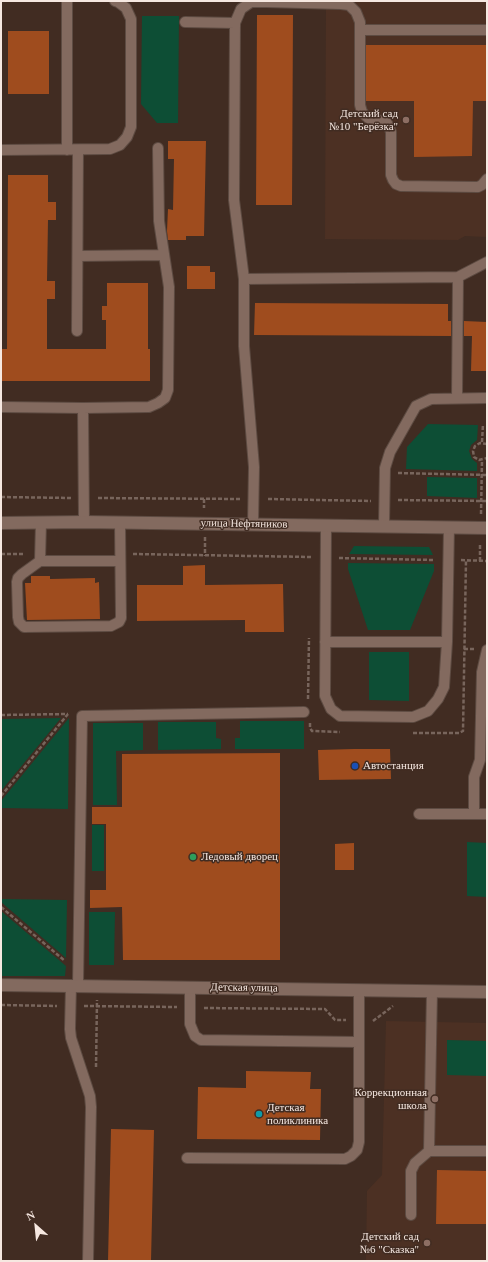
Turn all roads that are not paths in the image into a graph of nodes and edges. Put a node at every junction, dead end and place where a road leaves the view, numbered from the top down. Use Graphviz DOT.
graph roads {
  1 [pos="67,1"];
  2 [pos="115,1"];
  3 [pos="266,2"];
  4 [pos="185,22"];
  5 [pos="235,23"];
  6 [pos="360,30"];
  7 [pos="487,30"];
  8 [pos="158,148"];
  9 [pos="1,150"];
  10 [pos="67,150"];
  11 [pos="78,150"];
  12 [pos="487,179"];
  13 [pos="164,255"];
  14 [pos="78,256"];
  15 [pos="487,262"];
  16 [pos="458,277"];
  17 [pos="244,279"];
  18 [pos="77,331"];
  19 [pos="457,398"];
  20 [pos="487,398"];
  21 [pos="1,407"];
  22 [pos="83,408"];
  23 [pos="41,522"];
  24 [pos="84,522"];
  25 [pos="1,523"];
  26 [pos="120,523"];
  27 [pos="253,524"];
  28 [pos="326,526"];
  29 [pos="384,526"];
  30 [pos="449,527"];
  31 [pos="484,527"];
  32 [pos="40,557"];
  33 [pos="120,558"];
  34 [pos="325,642"];
  35 [pos="447,642"];
  36 [pos="487,650"];
  37 [pos="304,712"];
  38 [pos="420,814"];
  39 [pos="474,814"];
  40 [pos="487,814"];
  41 [pos="1,985"];
  42 [pos="74,985"];
  43 [pos="190,987"];
  44 [pos="359,990"];
  45 [pos="432,991"];
  46 [pos="487,992"];
  47 [pos="359,1042"];
  48 [pos="429,1150"];
  49 [pos="487,1151"];
  50 [pos="187,1158"];
  51 [pos="411,1215"];
  52 [pos="88,1261"];
  1 -- 10 [label="lane"];
  2 -- 11 [label="lane"];
  3 -- 5 [label="lane"];
  3 -- 6 [label="lane"];
  4 -- 5 [label="lane"];
  5 -- 17 [label="lane"];
  6 -- 7 [label="lane"];
  6 -- 12 [label="lane"];
  8 -- 13 [label="lane"];
  9 -- 10 [label="lane"];
  10 -- 11 [label="lane"];
  11 -- 14 [label="lane"];
  13 -- 14 [label="lane"];
  13 -- 22 [label="lane"];
  14 -- 18 [label="lane"];
  15 -- 16 [label="lane"];
  16 -- 17 [label="lane"];
  16 -- 19 [label="lane"];
  17 -- 27 [label="lane"];
  19 -- 20 [label="lane"];
  19 -- 29 [label="lane"];
  21 -- 22 [label="lane"];
  22 -- 24 [label="lane"];
  23 -- 24 [label="street, улица Нефтяников"];
  23 -- 25 [label="street, улица Нефтяников"];
  23 -- 32 [label="lane"];
  24 -- 26 [label="street, улица Нефтяников"];
  26 -- 27 [label="street, улица Нефтяников"];
  26 -- 33 [label="lane"];
  27 -- 28 [label="street, улица Нефтяников"];
  28 -- 29 [label="street, улица Нефтяников"];
  28 -- 34 [label="lane"];
  29 -- 30 [label="street, улица Нефтяников"];
  30 -- 31 [label="street, улица Нефтяников"];
  30 -- 35 [label="lane"];
  32 -- 33 [label="lane"];
  32 -- 33 [label="lane"];
  34 -- 35 [label="lane"];
  34 -- 35 [label="lane"];
  36 -- 39 [label="lane"];
  37 -- 42 [label="lane"];
  38 -- 39 [label="lane"];
  39 -- 40 [label="lane"];
  41 -- 42 [label="street, Детская улица"];
  42 -- 43 [label="street, Детская улица"];
  42 -- 52 [label="lane"];
  43 -- 44 [label="street, Детская улица"];
  43 -- 47 [label="lane"];
  44 -- 45 [label="street, Детская улица"];
  44 -- 47 [label="lane"];
  45 -- 46 [label="street, Детская улица"];
  45 -- 48 [label="lane"];
  47 -- 50 [label="lane"];
  48 -- 49 [label="lane"];
  48 -- 51 [label="lane"];
}
